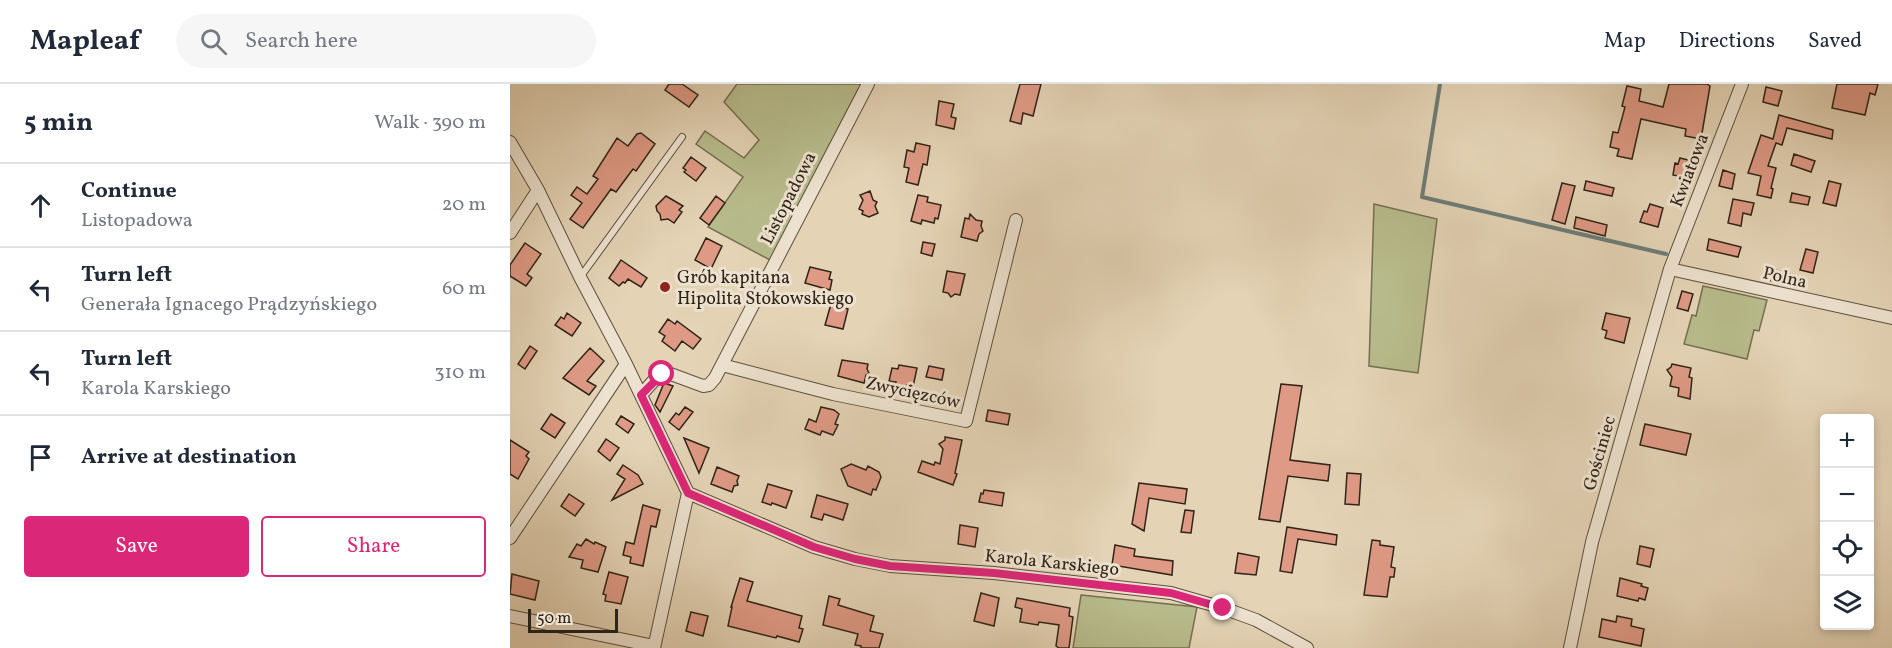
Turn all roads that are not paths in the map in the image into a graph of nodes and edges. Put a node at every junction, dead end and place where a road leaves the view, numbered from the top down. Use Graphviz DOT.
graph roads {
  1 [pos="868,84"];
  2 [pos="1742,84"];
  3 [pos="682,137"];
  4 [pos="510,142"];
  5 [pos="538,190"];
  6 [pos="1016,220"];
  7 [pos="510,233"];
  8 [pos="1670,269"];
  9 [pos="580,277"];
  10 [pos="1892,318"];
  11 [pos="626,364"];
  12 [pos="722,365"];
  13 [pos="641,395"];
  14 [pos="688,493"];
  15 [pos="510,538"];
  16 [pos="510,616"];
  17 [pos="654,647"];
  18 [pos="1307,648"];
  19 [pos="1570,648"];
  1 -- 12 [label="street, Listopadowa"];
  2 -- 8 [label="street, Kwiatowa"];
  3 -- 9 [label="lane"];
  4 -- 5 [label="street"];
  5 -- 7 [label="street"];
  5 -- 9 [label="street"];
  6 -- 12 [label="street, Zwycięzców"];
  8 -- 10 [label="street, Polna"];
  8 -- 19 [label="street, Gościniec"];
  9 -- 11 [label="street"];
  11 -- 13 [label="street"];
  11 -- 15 [label="street"];
  12 -- 13 [label="street, Listopadowa"];
  13 -- 14 [label="street"];
  14 -- 17 [label="street"];
  14 -- 18 [label="street, Karola Karskiego"];
  16 -- 17 [label="street"];
}
